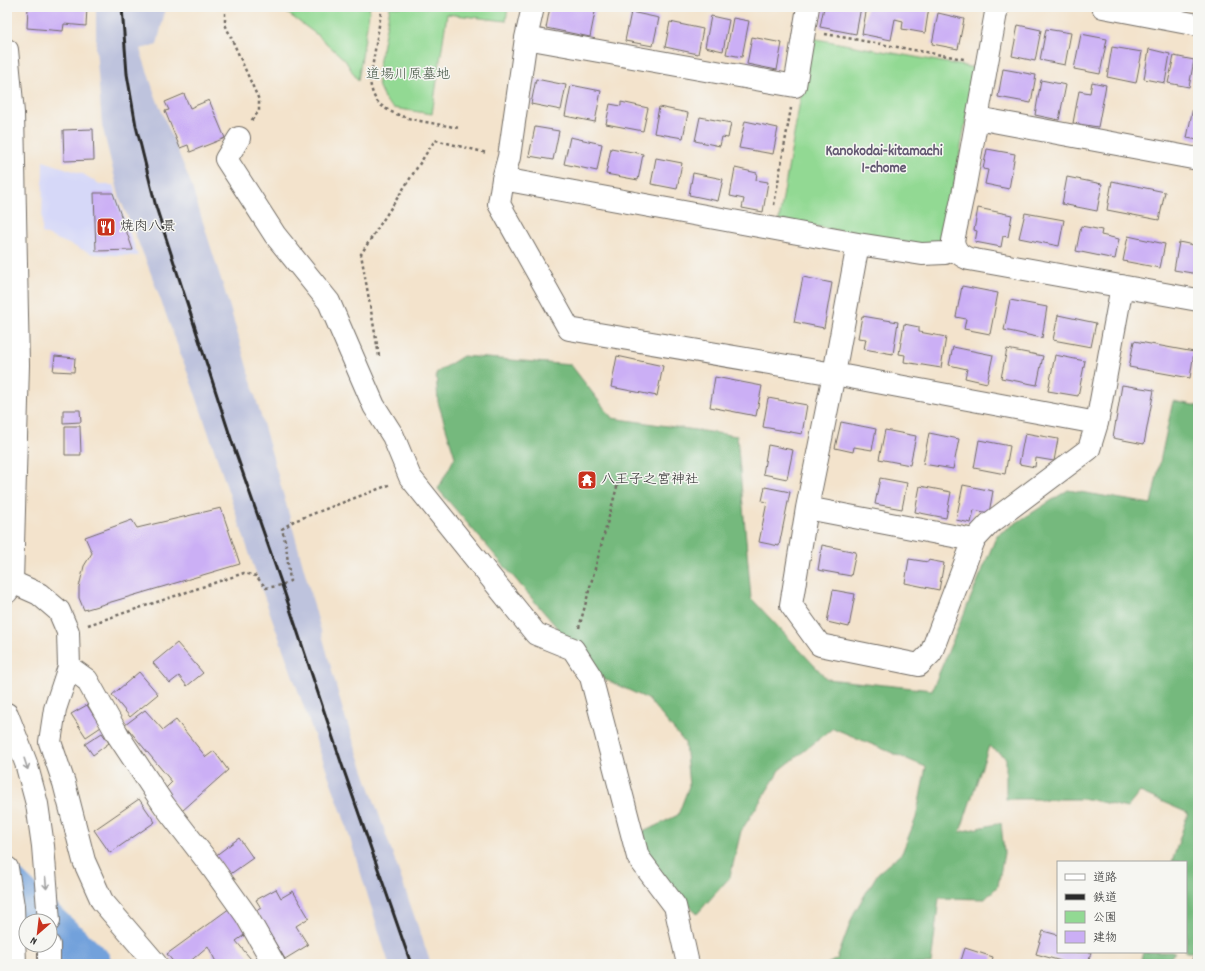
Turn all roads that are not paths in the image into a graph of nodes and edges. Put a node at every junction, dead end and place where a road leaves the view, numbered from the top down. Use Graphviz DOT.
graph roads {
  1 [pos="533,7"];
  2 [pos="808,7"];
  3 [pos="997,7"];
  4 [pos="1103,7"];
  5 [pos="1198,24"];
  6 [pos="526,38"];
  7 [pos="7,50"];
  8 [pos="977,118"];
  9 [pos="239,138"];
  10 [pos="1198,159"];
  11 [pos="503,179"];
  12 [pos="858,244"];
  13 [pos="955,248"];
  14 [pos="1122,286"];
  15 [pos="1198,300"];
  16 [pos="834,374"];
  17 [pos="1097,423"];
  18 [pos="807,508"];
  19 [pos="974,540"];
  20 [pos="9,587"];
  21 [pos="69,667"];
  22 [pos="7,714"];
  23 [pos="7,868"];
  24 [pos="48,913"];
  25 [pos="49,953"];
  26 [pos="15,963"];
  27 [pos="49,964"];
  28 [pos="156,964"];
  29 [pos="274,964"];
  30 [pos="688,964"];
  1 -- 6 [label="main road"];
  2 -- 6 [label="main road"];
  3 -- 8 [label="main road"];
  4 -- 5 [label="main road"];
  6 -- 11 [label="main road"];
  7 -- 20 [label="main road"];
  8 -- 10 [label="main road"];
  8 -- 13 [label="main road"];
  9 -- 30 [label="main road"];
  11 -- 12 [label="main road"];
  11 -- 16 [label="main road"];
  12 -- 13 [label="main road"];
  12 -- 16 [label="main road"];
  13 -- 14 [label="main road"];
  14 -- 15 [label="main road"];
  14 -- 17 [label="main road"];
  16 -- 17 [label="main road"];
  16 -- 18 [label="main road"];
  17 -- 19 [label="main road"];
  18 -- 19 [label="main road"];
  18 -- 19 [label="main road"];
  20 -- 21 [label="main road"];
  21 -- 28 [label="main road"];
  21 -- 29 [label="main road"];
  22 -- 24 [label="main road, one-way"];
  23 -- 26 [label="main road"];
  25 -- 27 [label="main road"];
}
